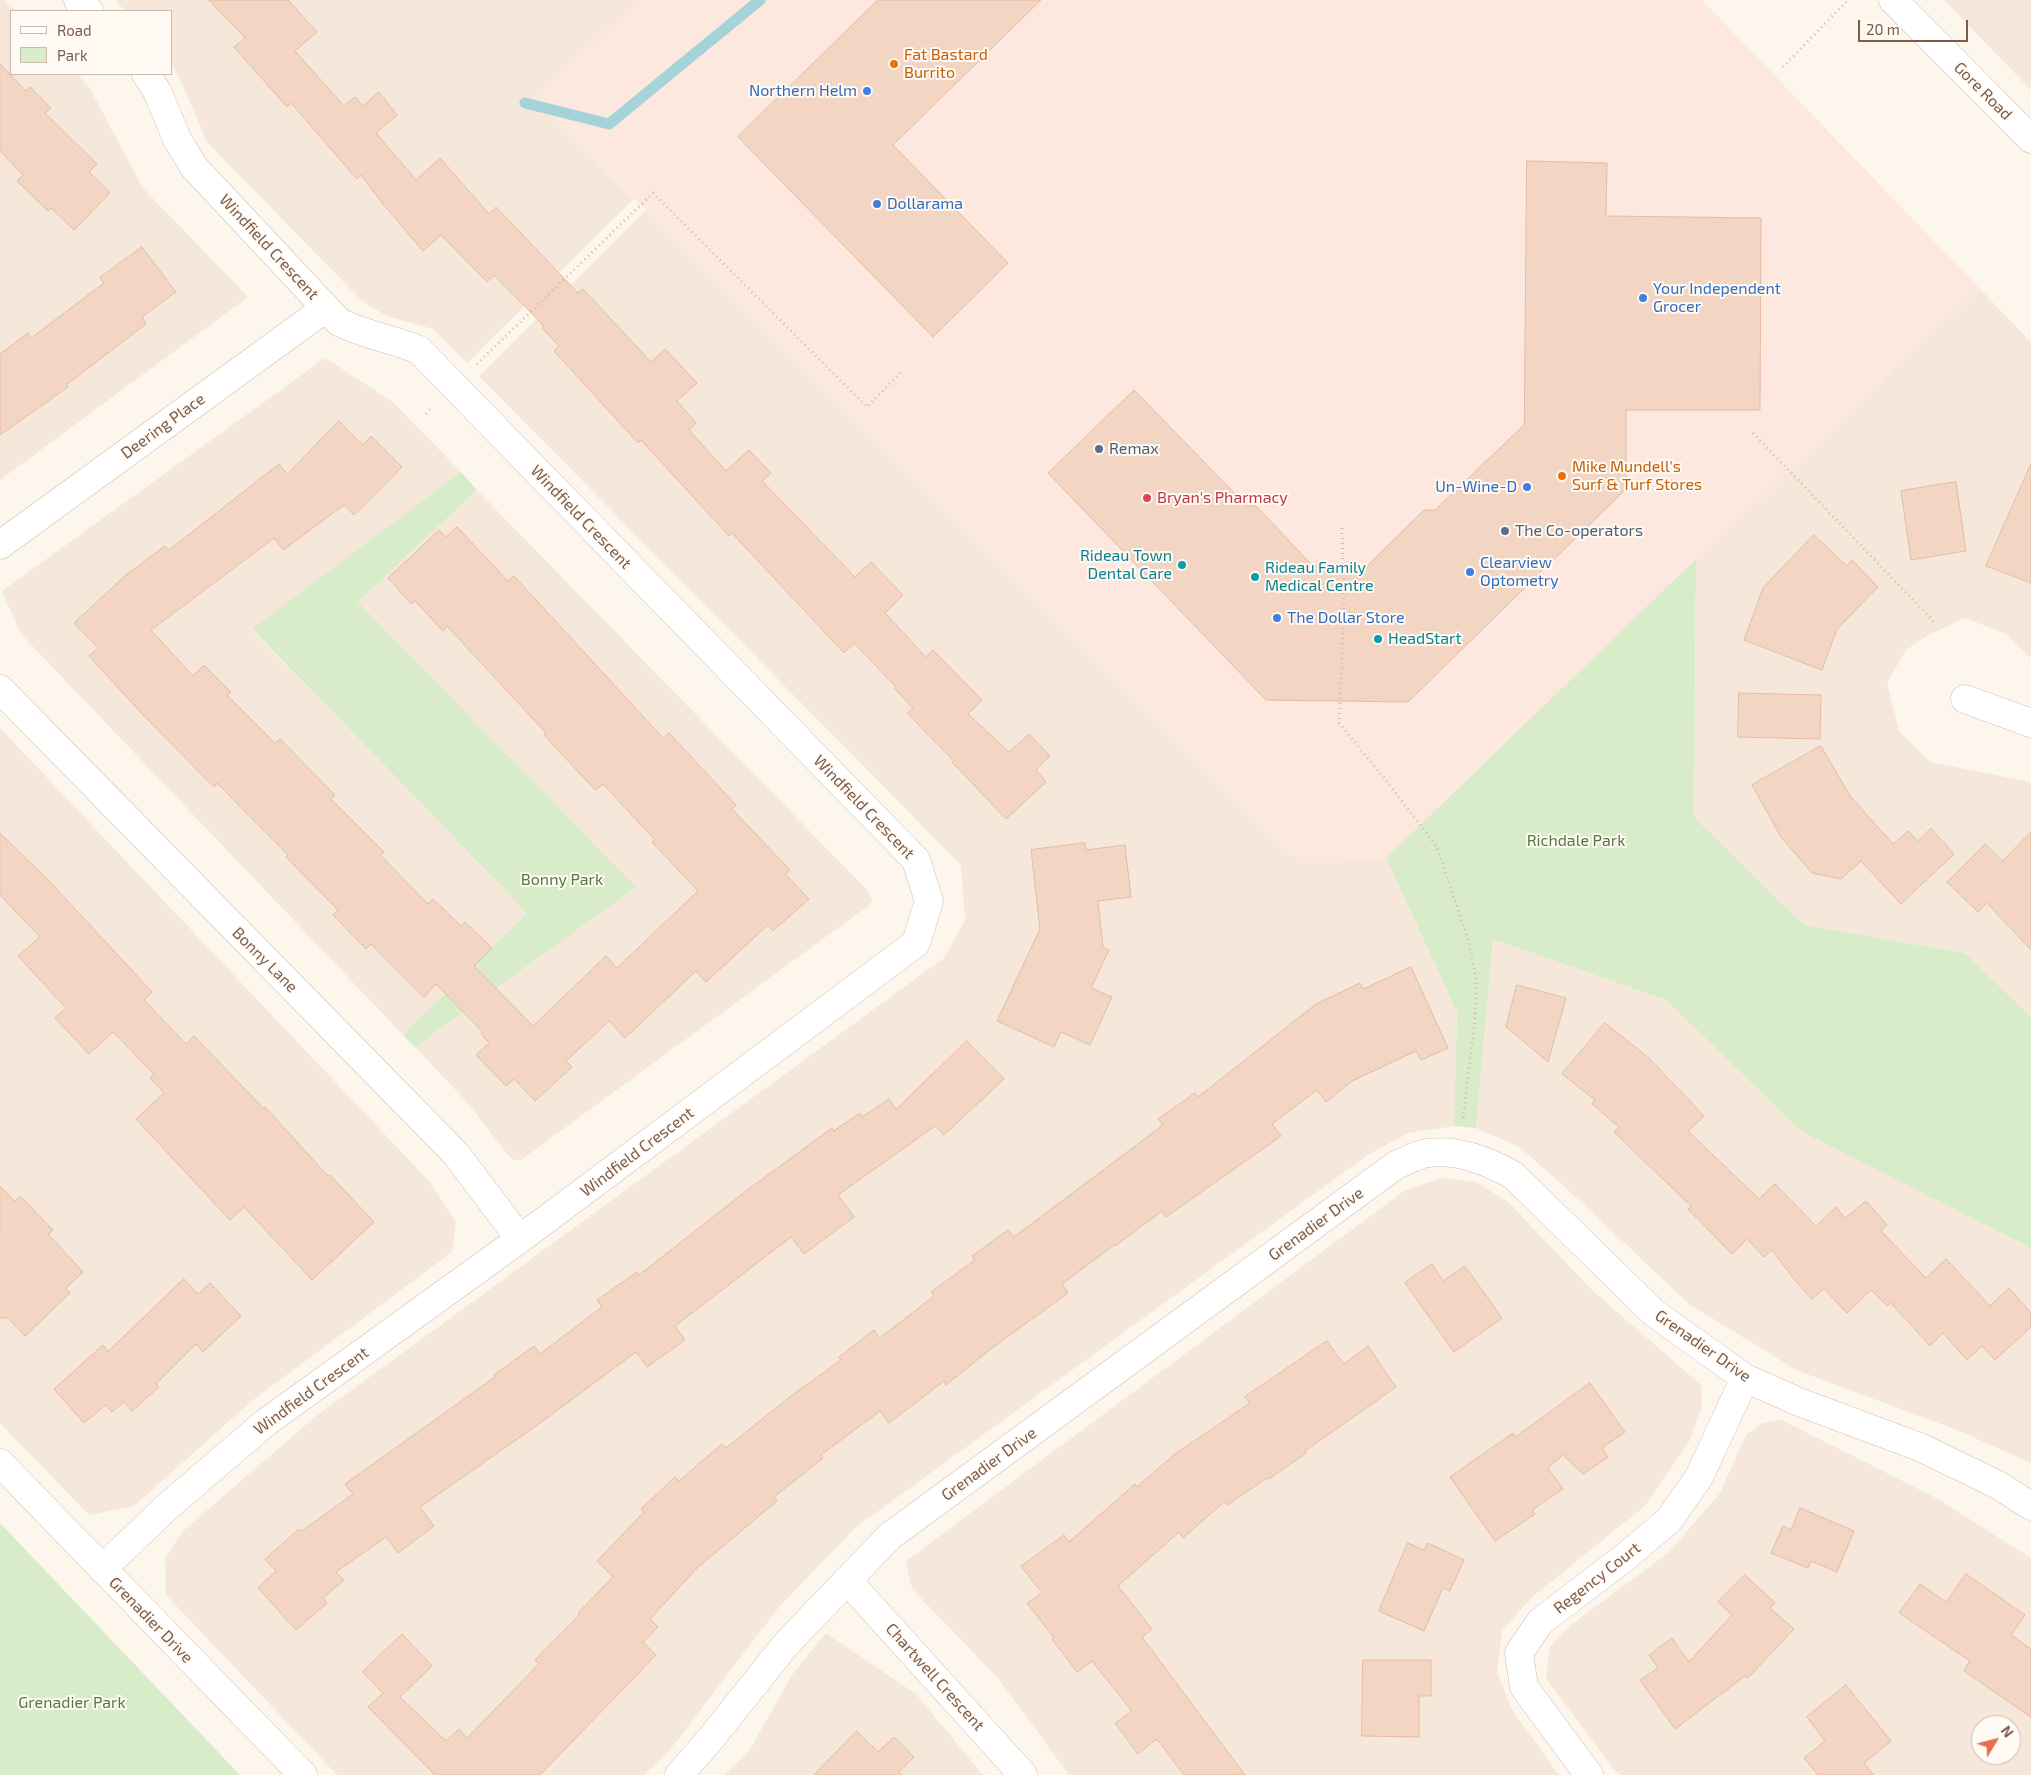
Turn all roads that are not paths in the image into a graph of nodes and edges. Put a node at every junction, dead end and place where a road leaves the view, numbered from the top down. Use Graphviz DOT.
graph roads {
  1 [pos="78,0"];
  2 [pos="1893,0"];
  3 [pos="88,10"];
  4 [pos="147,75"];
  5 [pos="2031,139"];
  6 [pos="326,308"];
  7 [pos="0,545"];
  8 [pos="0,689"];
  9 [pos="1965,699"];
  10 [pos="2031,722"];
  11 [pos="520,1239"];
  12 [pos="1745,1378"];
  13 [pos="0,1463"];
  14 [pos="2031,1506"];
  15 [pos="102,1569"];
  16 [pos="847,1580"];
  17 [pos="303,1775"];
  18 [pos="679,1775"];
  19 [pos="1023,1775"];
  20 [pos="1589,1775"];
  1 -- 3 [label="street"];
  2 -- 5 [label="street, Gore Road"];
  4 -- 6 [label="street, Windfield Crescent"];
  6 -- 7 [label="street, Deering Place"];
  6 -- 11 [label="street, Windfield Crescent"];
  8 -- 11 [label="street, Bonny Lane"];
  9 -- 10 [label="street"];
  11 -- 15 [label="street, Windfield Crescent"];
  12 -- 14 [label="street, Grenadier Drive"];
  12 -- 16 [label="street, Grenadier Drive"];
  12 -- 20 [label="street, Regency Court"];
  13 -- 15 [label="street, Grenadier Drive"];
  15 -- 17 [label="street, Grenadier Drive"];
  16 -- 18 [label="street, Grenadier Drive"];
  16 -- 19 [label="street, Chartwell Crescent"];
}
